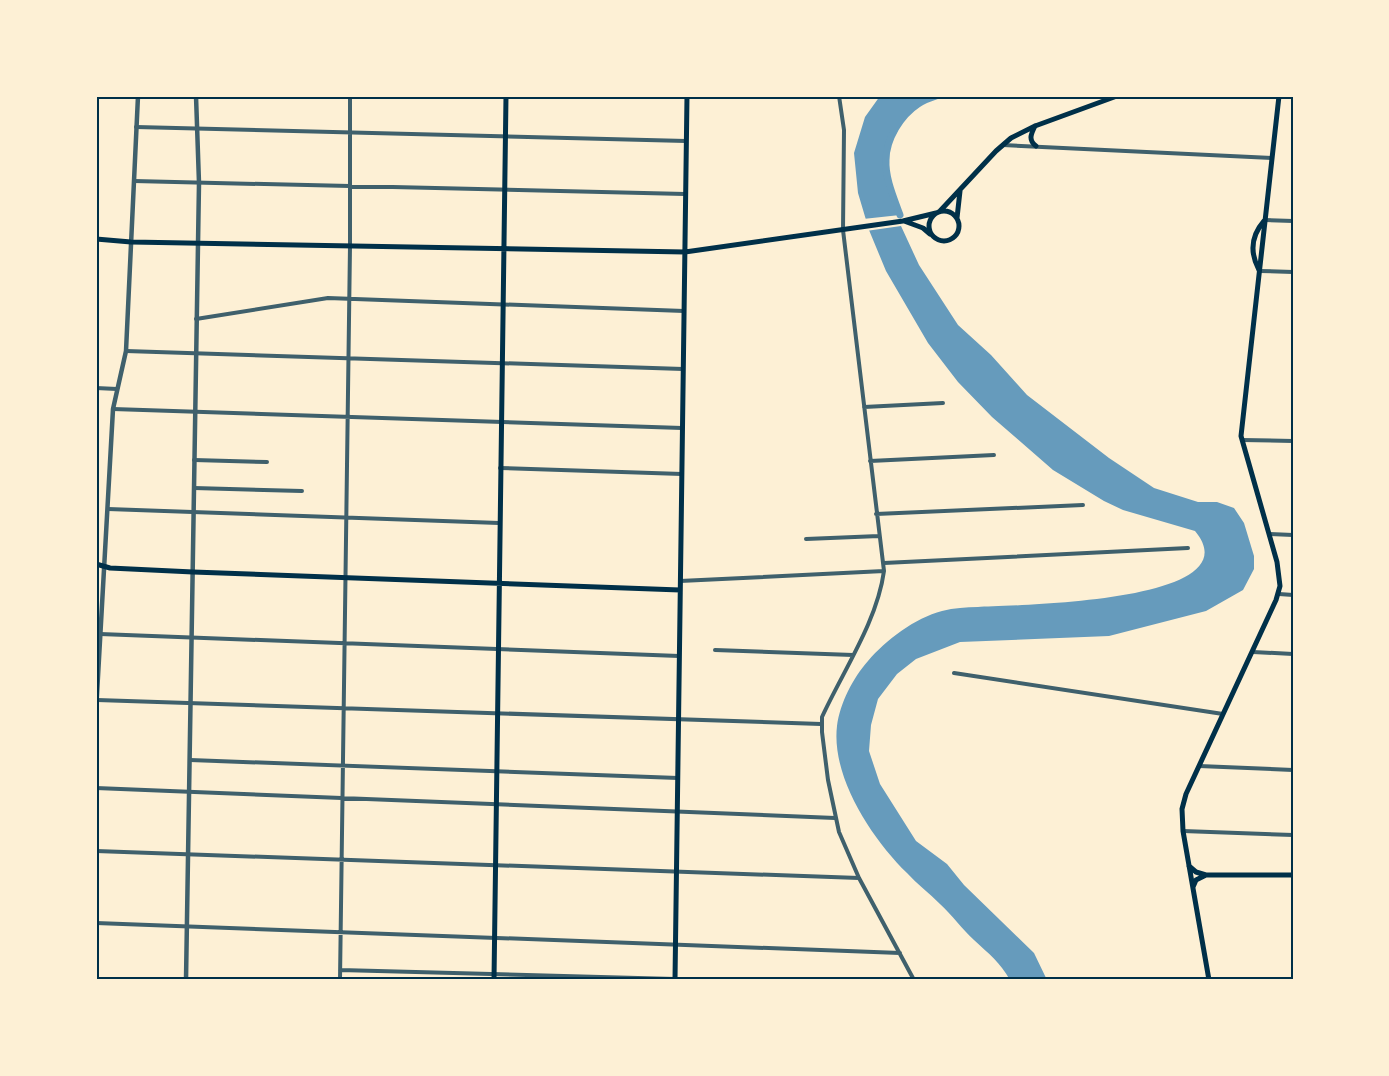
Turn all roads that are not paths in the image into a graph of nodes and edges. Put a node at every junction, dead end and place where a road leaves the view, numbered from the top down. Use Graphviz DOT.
graph roads {
  1 [pos="138,96"];
  2 [pos="196,96"];
  3 [pos="350,96"];
  4 [pos="506,96"];
  5 [pos="687,96"];
  6 [pos="839,96"];
  7 [pos="1117,96"];
  8 [pos="1279,96"];
  9 [pos="1035,126"];
  10 [pos="136,127"];
  11 [pos="197,128"];
  12 [pos="350,132"];
  13 [pos="505,136"];
  14 [pos="686,141"];
  15 [pos="1003,145"];
  16 [pos="1036,146"];
  17 [pos="1272,158"];
  18 [pos="134,181"];
  19 [pos="199,183"];
  20 [pos="350,186"];
  21 [pos="504,190"];
  22 [pos="960,190"];
  23 [pos="686,194"];
  24 [pos="938,212"];
  25 [pos="957,218"];
  26 [pos="1265,220"];
  27 [pos="902,221"];
  28 [pos="1293,221"];
  29 [pos="843,230"];
  30 [pos="930,234"];
  31 [pos="96,239"];
  32 [pos="131,242"];
  33 [pos="198,243"];
  34 [pos="1263,243"];
  35 [pos="1253,245"];
  36 [pos="350,246"];
  37 [pos="504,249"];
  38 [pos="685,252"];
  39 [pos="1262,256"];
  40 [pos="1260,271"];
  41 [pos="1293,272"];
  42 [pos="349,299"];
  43 [pos="503,305"];
  44 [pos="684,312"];
  45 [pos="196,319"];
  46 [pos="126,351"];
  47 [pos="196,353"];
  48 [pos="348,358"];
  49 [pos="502,363"];
  50 [pos="683,369"];
  51 [pos="96,388"];
  52 [pos="117,389"];
  53 [pos="943,403"];
  54 [pos="864,407"];
  55 [pos="113,409"];
  56 [pos="195,411"];
  57 [pos="348,417"];
  58 [pos="501,422"];
  59 [pos="682,428"];
  60 [pos="1241,440"];
  61 [pos="1293,441"];
  62 [pos="994,455"];
  63 [pos="194,460"];
  64 [pos="870,461"];
  65 [pos="267,462"];
  66 [pos="500,468"];
  67 [pos="682,474"];
  68 [pos="194,488"];
  69 [pos="302,491"];
  70 [pos="1083,505"];
  71 [pos="108,509"];
  72 [pos="194,512"];
  73 [pos="876,514"];
  74 [pos="346,517"];
  75 [pos="499,523"];
  76 [pos="1269,534"];
  77 [pos="1293,535"];
  78 [pos="879,536"];
  79 [pos="806,539"];
  80 [pos="1188,548"];
  81 [pos="884,563"];
  82 [pos="96,564"];
  83 [pos="104,566"];
  84 [pos="884,571"];
  85 [pos="192,572"];
  86 [pos="345,578"];
  87 [pos="680,581"];
  88 [pos="500,583"];
  89 [pos="680,590"];
  90 [pos="1279,594"];
  91 [pos="1293,595"];
  92 [pos="98,627"];
  93 [pos="100,634"];
  94 [pos="192,638"];
  95 [pos="344,644"];
  96 [pos="499,649"];
  97 [pos="715,650"];
  98 [pos="1252,652"];
  99 [pos="1293,654"];
  100 [pos="854,655"];
  101 [pos="679,656"];
  102 [pos="954,673"];
  103 [pos="97,681"];
  104 [pos="97,700"];
  105 [pos="190,703"];
  106 [pos="344,708"];
  107 [pos="96,712"];
  108 [pos="498,713"];
  109 [pos="1223,714"];
  110 [pos="678,719"];
  111 [pos="821,724"];
  112 [pos="190,760"];
  113 [pos="343,766"];
  114 [pos="1199,766"];
  115 [pos="1293,770"];
  116 [pos="497,771"];
  117 [pos="678,778"];
  118 [pos="96,788"];
  119 [pos="189,792"];
  120 [pos="342,798"];
  121 [pos="497,804"];
  122 [pos="677,811"];
  123 [pos="835,818"];
  124 [pos="1183,831"];
  125 [pos="1293,835"];
  126 [pos="96,851"];
  127 [pos="188,854"];
  128 [pos="341,859"];
  129 [pos="496,865"];
  130 [pos="1189,866"];
  131 [pos="676,871"];
  132 [pos="1206,875"];
  133 [pos="1293,875"];
  134 [pos="859,878"];
  135 [pos="1193,887"];
  136 [pos="96,923"];
  137 [pos="187,926"];
  138 [pos="340,932"];
  139 [pos="495,938"];
  140 [pos="675,944"];
  141 [pos="900,953"];
  142 [pos="340,970"];
  143 [pos="494,977"];
  144 [pos="186,980"];
  145 [pos="340,980"];
  146 [pos="675,980"];
  147 [pos="914,980"];
  148 [pos="1209,980"];
  1 -- 10 [label="street"];
  2 -- 11 [label="street"];
  3 -- 12 [label="street"];
  4 -- 13 [label="main road"];
  5 -- 14 [label="main road"];
  6 -- 29 [label="street"];
  7 -- 9 [label="main road"];
  8 -- 17 [label="main road"];
  9 -- 15 [label="main road"];
  9 -- 16 [label="main road"];
  10 -- 11 [label="street"];
  10 -- 18 [label="street"];
  11 -- 12 [label="street"];
  11 -- 19 [label="street"];
  12 -- 13 [label="street"];
  12 -- 20 [label="street"];
  13 -- 14 [label="street"];
  13 -- 21 [label="main road"];
  14 -- 23 [label="main road"];
  15 -- 16 [label="street"];
  15 -- 22 [label="main road"];
  16 -- 17 [label="street"];
  17 -- 26 [label="main road"];
  18 -- 19 [label="street"];
  18 -- 32 [label="street"];
  19 -- 20 [label="street"];
  19 -- 33 [label="street"];
  20 -- 21 [label="street"];
  20 -- 36 [label="street"];
  21 -- 23 [label="street"];
  21 -- 37 [label="main road"];
  22 -- 24 [label="main road"];
  22 -- 25 [label="main road"];
  23 -- 38 [label="main road"];
  24 -- 25 [label="main road"];
  24 -- 27 [label="main road"];
  24 -- 30 [label="main road"];
  25 -- 30 [label="main road"];
  26 -- 28 [label="street"];
  26 -- 34 [label="main road"];
  26 -- 35 [label="main road"];
  27 -- 29 [label="main road"];
  27 -- 30 [label="main road"];
  29 -- 38 [label="main road"];
  29 -- 54 [label="street"];
  31 -- 32 [label="main road"];
  32 -- 33 [label="main road"];
  32 -- 46 [label="street"];
  33 -- 36 [label="main road"];
  33 -- 45 [label="street"];
  34 -- 35 [label="main road"];
  34 -- 39 [label="main road"];
  35 -- 39 [label="main road"];
  35 -- 40 [label="main road"];
  36 -- 37 [label="main road"];
  36 -- 42 [label="street"];
  37 -- 38 [label="main road"];
  37 -- 43 [label="main road"];
  38 -- 44 [label="main road"];
  39 -- 40 [label="main road"];
  40 -- 41 [label="street"];
  40 -- 60 [label="main road"];
  42 -- 43 [label="street"];
  42 -- 45 [label="street"];
  42 -- 48 [label="street"];
  43 -- 44 [label="street"];
  43 -- 49 [label="main road"];
  44 -- 50 [label="main road"];
  45 -- 47 [label="street"];
  46 -- 47 [label="street"];
  46 -- 52 [label="street"];
  47 -- 48 [label="street"];
  47 -- 56 [label="street"];
  48 -- 49 [label="street"];
  48 -- 57 [label="street"];
  49 -- 50 [label="street"];
  49 -- 58 [label="main road"];
  50 -- 59 [label="main road"];
  51 -- 52 [label="street"];
  52 -- 55 [label="street"];
  53 -- 54 [label="street"];
  54 -- 64 [label="street"];
  55 -- 56 [label="street"];
  55 -- 71 [label="street"];
  56 -- 57 [label="street"];
  56 -- 63 [label="street"];
  57 -- 58 [label="street"];
  57 -- 74 [label="street"];
  58 -- 59 [label="street"];
  58 -- 66 [label="main road"];
  59 -- 67 [label="main road"];
  60 -- 61 [label="street"];
  60 -- 76 [label="main road"];
  62 -- 64 [label="street"];
  63 -- 65 [label="street"];
  63 -- 68 [label="street"];
  64 -- 73 [label="street"];
  66 -- 67 [label="street"];
  66 -- 75 [label="main road"];
  67 -- 87 [label="main road"];
  68 -- 69 [label="street"];
  68 -- 72 [label="street"];
  70 -- 73 [label="street"];
  71 -- 72 [label="street"];
  71 -- 83 [label="street"];
  72 -- 74 [label="street"];
  72 -- 85 [label="street"];
  73 -- 78 [label="street"];
  74 -- 75 [label="street"];
  74 -- 86 [label="street"];
  75 -- 88 [label="main road"];
  76 -- 77 [label="street"];
  76 -- 90 [label="main road"];
  78 -- 79 [label="street"];
  78 -- 81 [label="street"];
  80 -- 81 [label="street"];
  81 -- 84 [label="street"];
  82 -- 83 [label="main road"];
  83 -- 85 [label="main road"];
  83 -- 92 [label="street"];
  84 -- 87 [label="street"];
  84 -- 100 [label="street"];
  85 -- 86 [label="main road"];
  85 -- 94 [label="street"];
  86 -- 88 [label="main road"];
  86 -- 95 [label="street"];
  87 -- 89 [label="main road"];
  88 -- 89 [label="main road"];
  88 -- 96 [label="main road"];
  89 -- 101 [label="main road"];
  90 -- 91 [label="street"];
  90 -- 98 [label="main road"];
  92 -- 93 [label="street"];
  93 -- 94 [label="street"];
  93 -- 103 [label="street"];
  94 -- 95 [label="street"];
  94 -- 105 [label="street"];
  95 -- 96 [label="street"];
  95 -- 106 [label="street"];
  96 -- 101 [label="street"];
  96 -- 108 [label="main road"];
  97 -- 100 [label="street"];
  98 -- 99 [label="street"];
  98 -- 109 [label="main road"];
  100 -- 111 [label="street"];
  101 -- 110 [label="main road"];
  102 -- 109 [label="street"];
  103 -- 104 [label="street"];
  104 -- 105 [label="street"];
  104 -- 107 [label="street"];
  105 -- 106 [label="street"];
  105 -- 112 [label="street"];
  106 -- 108 [label="street"];
  106 -- 113 [label="street"];
  108 -- 110 [label="street"];
  108 -- 116 [label="main road"];
  109 -- 114 [label="main road"];
  110 -- 111 [label="street"];
  110 -- 117 [label="main road"];
  111 -- 123 [label="street"];
  112 -- 113 [label="street"];
  112 -- 119 [label="street"];
  113 -- 116 [label="street"];
  113 -- 120 [label="street"];
  114 -- 115 [label="street"];
  114 -- 124 [label="main road"];
  116 -- 117 [label="street"];
  116 -- 121 [label="main road"];
  117 -- 122 [label="main road"];
  118 -- 119 [label="street"];
  119 -- 120 [label="street"];
  119 -- 127 [label="street"];
  120 -- 121 [label="street"];
  120 -- 128 [label="street"];
  121 -- 122 [label="street"];
  121 -- 129 [label="main road"];
  122 -- 123 [label="street"];
  122 -- 131 [label="main road"];
  123 -- 134 [label="street"];
  124 -- 125 [label="street"];
  124 -- 130 [label="main road"];
  126 -- 127 [label="street"];
  127 -- 128 [label="street"];
  127 -- 137 [label="street"];
  128 -- 129 [label="street"];
  128 -- 138 [label="street"];
  129 -- 131 [label="street"];
  129 -- 139 [label="main road"];
  130 -- 132 [label="main road"];
  130 -- 135 [label="main road"];
  131 -- 134 [label="street"];
  131 -- 140 [label="main road"];
  132 -- 133 [label="main road"];
  132 -- 135 [label="main road"];
  134 -- 141 [label="street"];
  135 -- 148 [label="main road"];
  136 -- 137 [label="street"];
  137 -- 138 [label="street"];
  137 -- 144 [label="street"];
  138 -- 139 [label="street"];
  138 -- 142 [label="street"];
  139 -- 140 [label="street"];
  139 -- 143 [label="main road"];
  140 -- 141 [label="street"];
  140 -- 146 [label="main road"];
  141 -- 147 [label="street"];
  142 -- 143 [label="street"];
  142 -- 145 [label="street"];
  143 -- 146 [label="street"];
}
